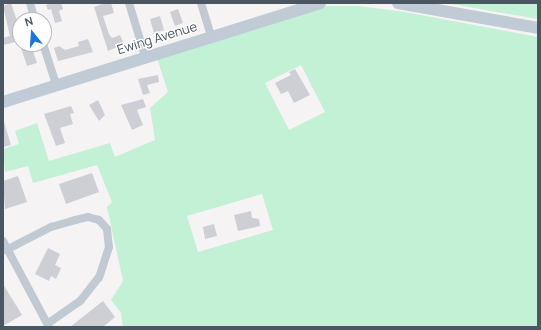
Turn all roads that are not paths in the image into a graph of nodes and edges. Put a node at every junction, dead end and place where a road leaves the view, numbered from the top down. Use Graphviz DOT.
graph roads {
  1 [pos="129,3"];
  2 [pos="201,3"];
  3 [pos="320,3"];
  4 [pos="398,3"];
  5 [pos="538,28"];
  6 [pos="211,35"];
  7 [pos="46,52"];
  8 [pos="145,56"];
  9 [pos="56,84"];
  10 [pos="3,102"];
  11 [pos="3,242"];
  12 [pos="6,250"];
  13 [pos="49,325"];
  1 -- 8 [label="street"];
  2 -- 6 [label="street"];
  3 -- 6 [label="street, Ewing Avenue"];
  4 -- 5 [label="street"];
  6 -- 8 [label="street, Ewing Avenue"];
  7 -- 9 [label="street"];
  8 -- 9 [label="street, Ewing Avenue"];
  9 -- 10 [label="street, Ewing Avenue"];
  11 -- 12 [label="street"];
  12 -- 13 [label="street"];
  12 -- 13 [label="street"];
}
